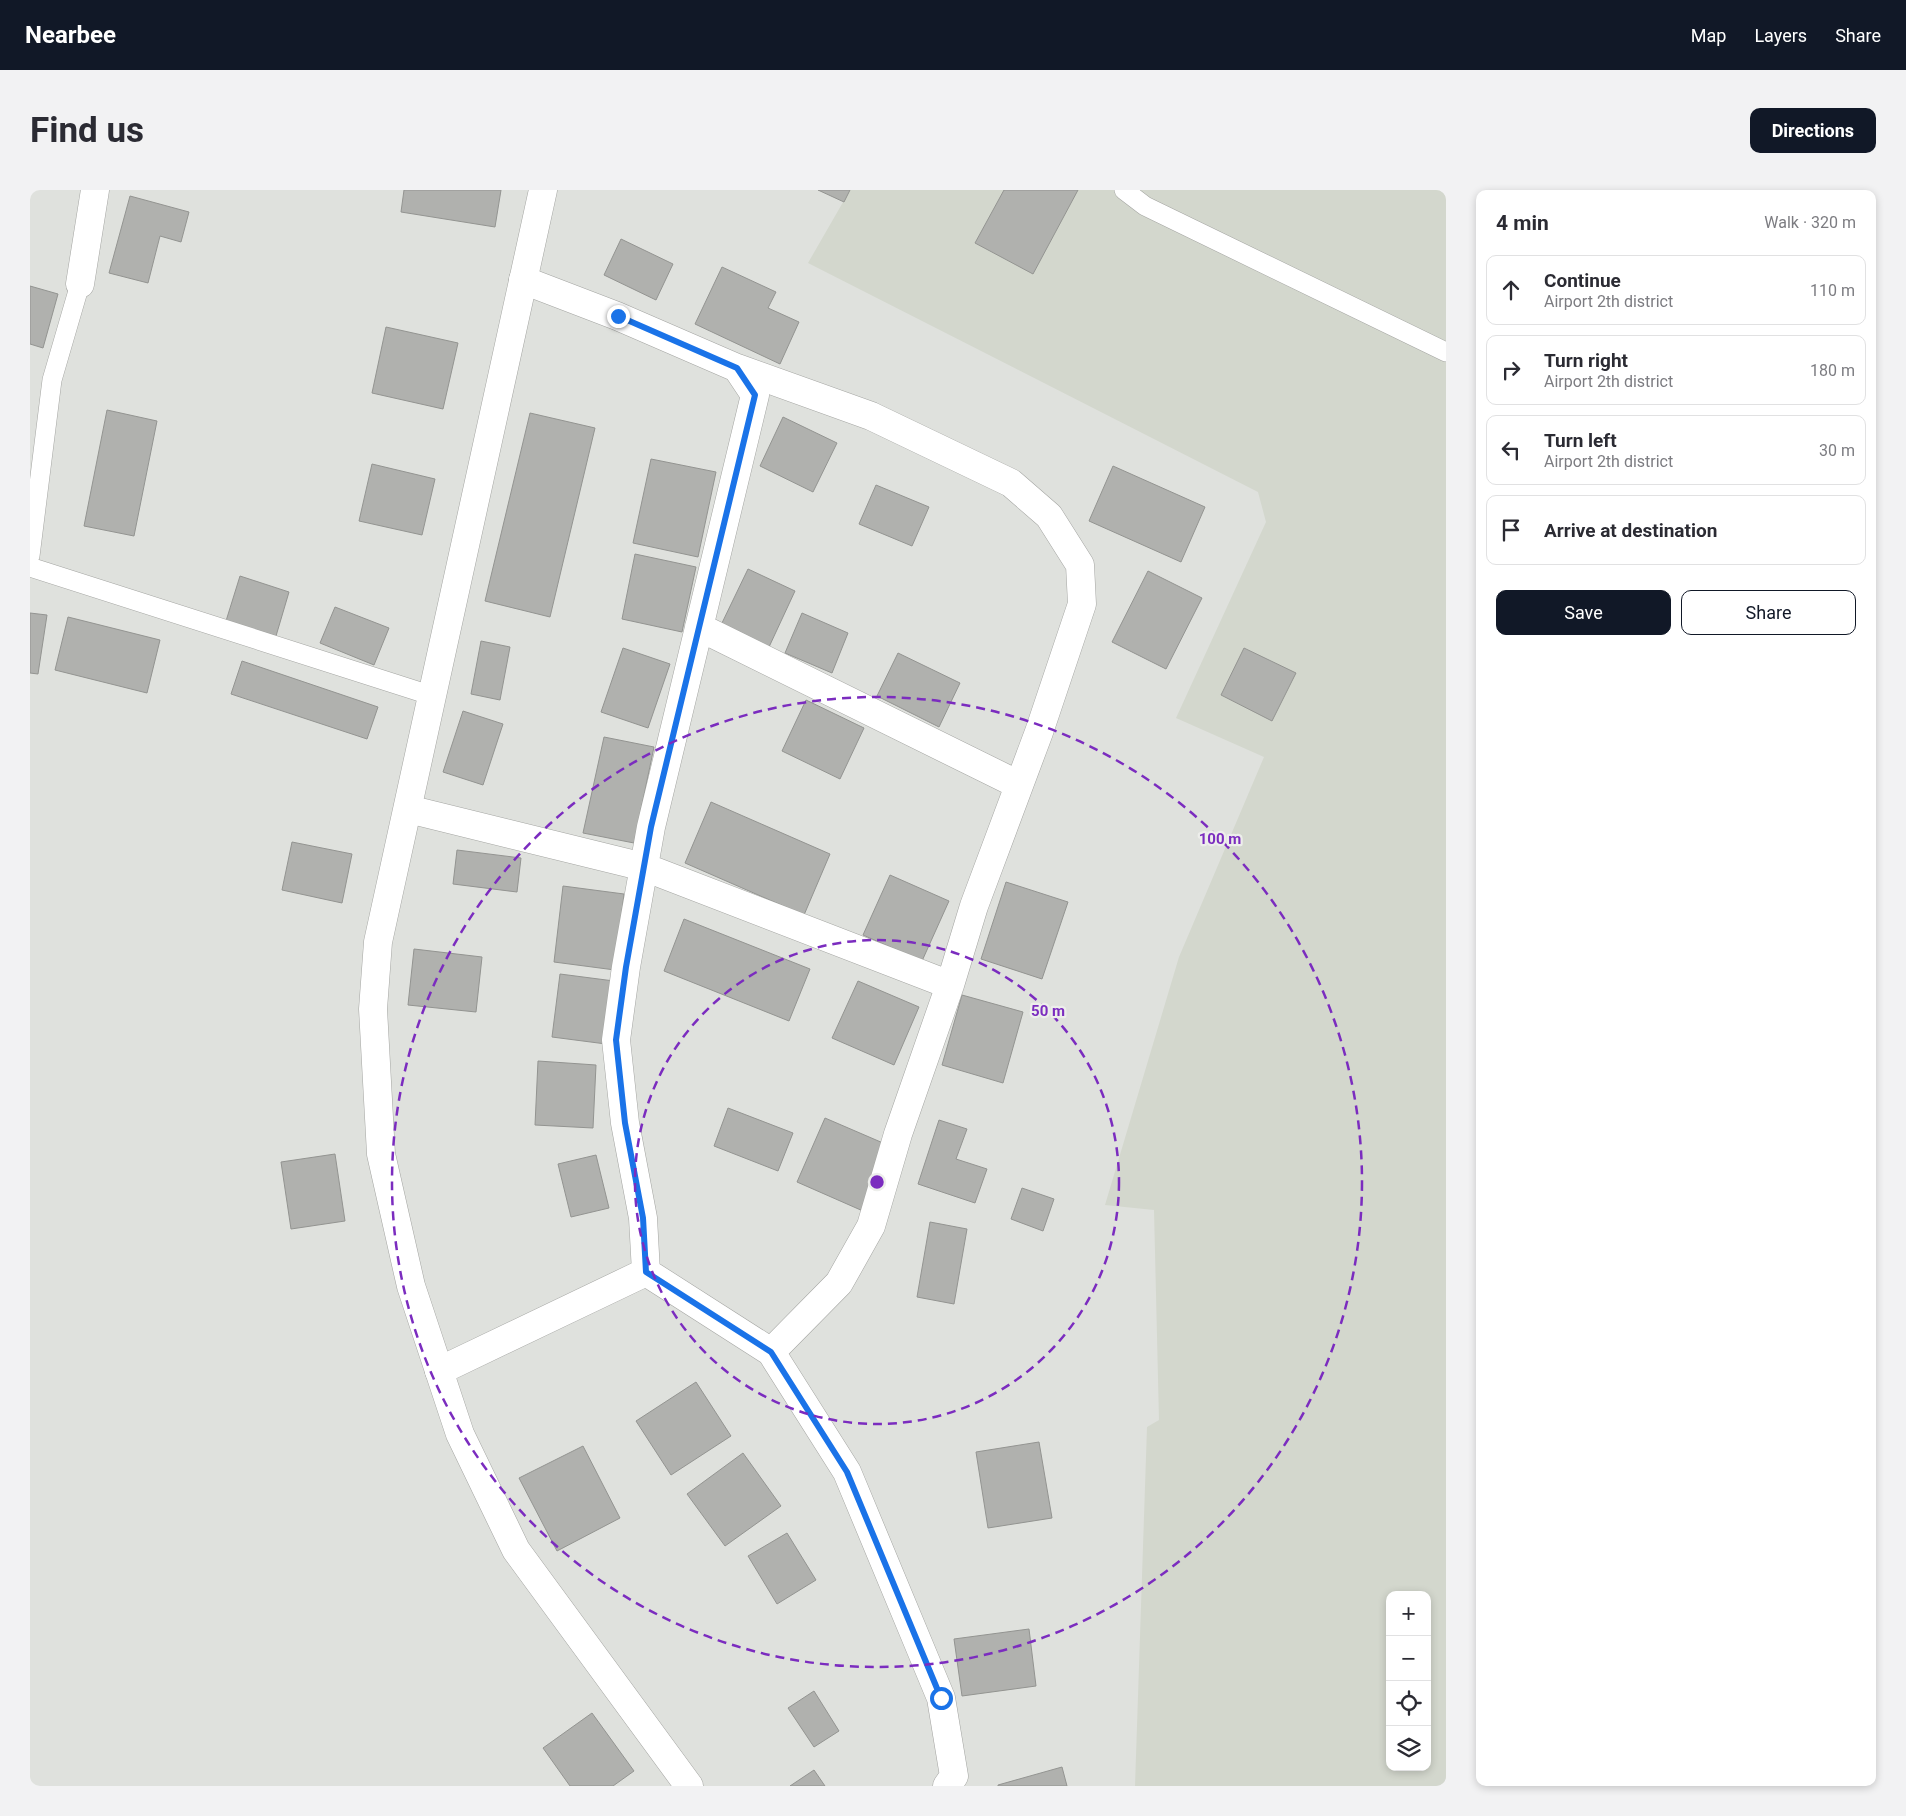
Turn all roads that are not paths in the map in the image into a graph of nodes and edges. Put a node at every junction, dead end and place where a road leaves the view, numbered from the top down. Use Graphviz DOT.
graph roads {
  1 [pos="95,190"];
  2 [pos="543,190"];
  3 [pos="1124,190"];
  4 [pos="524,280"];
  5 [pos="80,284"];
  6 [pos="1446,352"];
  7 [pos="737,368"];
  8 [pos="30,556"];
  9 [pos="30,567"];
  10 [pos="699,627"];
  11 [pos="433,696"];
  12 [pos="1019,785"];
  13 [pos="408,809"];
  14 [pos="644,866"];
  15 [pos="950,985"];
  16 [pos="646,1272"];
  17 [pos="771,1352"];
  18 [pos="440,1371"];
  19 [pos="689,1786"];
  20 [pos="947,1786"];
  1 -- 5 [label="street"];
  2 -- 4 [label="street"];
  3 -- 6 [label="lane"];
  4 -- 7 [label="street"];
  4 -- 11 [label="street"];
  5 -- 8 [label="lane"];
  7 -- 10 [label="street"];
  7 -- 12 [label="street"];
  9 -- 11 [label="lane"];
  10 -- 12 [label="street"];
  10 -- 14 [label="street"];
  11 -- 13 [label="street"];
  12 -- 15 [label="street"];
  13 -- 14 [label="street"];
  13 -- 18 [label="street"];
  14 -- 15 [label="street"];
  14 -- 16 [label="street"];
  15 -- 17 [label="street"];
  16 -- 17 [label="street"];
  16 -- 18 [label="street"];
  17 -- 20 [label="street"];
  18 -- 19 [label="street"];
}
